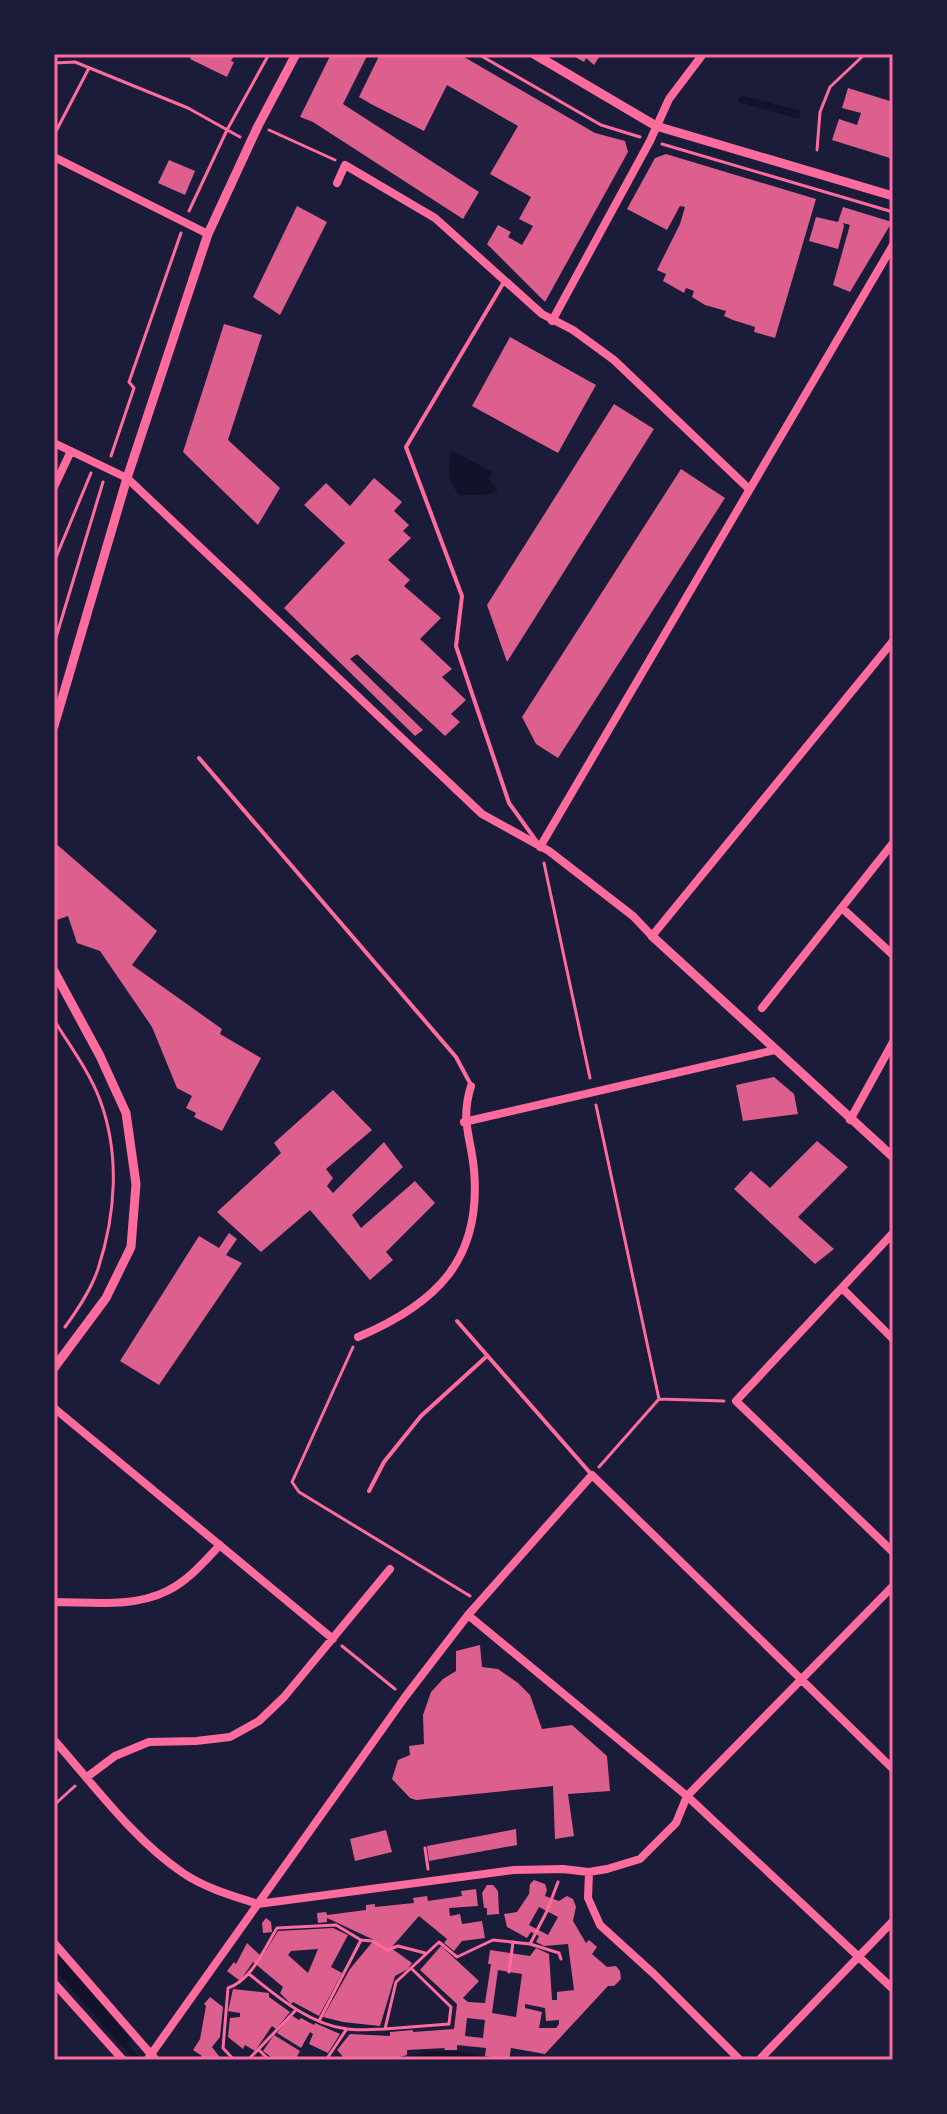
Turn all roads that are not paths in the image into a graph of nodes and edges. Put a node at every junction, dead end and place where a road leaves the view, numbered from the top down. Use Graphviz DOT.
graph roads {
  1 [pos="296,54"];
  2 [pos="534,54"];
  3 [pos="703,54"];
  4 [pos="656,126"];
  5 [pos="54,157"];
  6 [pos="337,183"];
  7 [pos="893,196"];
  8 [pos="208,234"];
  9 [pos="893,245"];
  10 [pos="505,280"];
  11 [pos="552,321"];
  12 [pos="54,443"];
  13 [pos="71,451"];
  14 [pos="127,478"];
  15 [pos="54,487"];
  16 [pos="749,489"];
  17 [pos="893,641"];
  18 [pos="54,726"];
  19 [pos="199,758"];
  20 [pos="893,843"];
  21 [pos="540,847"];
  22 [pos="842,908"];
  23 [pos="652,936"];
  24 [pos="893,955"];
  25 [pos="54,971"];
  26 [pos="762,1008"];
  27 [pos="893,1042"];
  28 [pos="775,1050"];
  29 [pos="471,1086"];
  30 [pos="850,1120"];
  31 [pos="464,1122"];
  32 [pos="893,1157"];
  33 [pos="893,1233"];
  34 [pos="842,1288"];
  35 [pos="457,1321"];
  36 [pos="358,1337"];
  37 [pos="893,1339"];
  38 [pos="487,1356"];
  39 [pos="54,1368"];
  40 [pos="54,1408"];
  41 [pos="592,1475"];
  42 [pos="369,1491"];
  43 [pos="220,1545"];
  44 [pos="893,1552"];
  45 [pos="390,1569"];
  46 [pos="893,1586"];
  47 [pos="54,1602"];
  48 [pos="468,1615"];
  49 [pos="333,1639"];
  50 [pos="800,1680"];
  51 [pos="54,1740"];
  52 [pos="893,1769"];
  53 [pos="87,1777"];
  54 [pos="687,1796"];
  55 [pos="589,1872"];
  56 [pos="258,1904"];
  57 [pos="893,1921"];
  58 [pos="54,1943"];
  59 [pos="858,1956"];
  60 [pos="54,1983"];
  61 [pos="893,1989"];
  62 [pos="151,2058"];
  63 [pos="123,2060"];
  64 [pos="740,2060"];
  65 [pos="759,2060"];
  1 -- 8 [label="street"];
  2 -- 4 [label="street"];
  3 -- 4 [label="street"];
  4 -- 7 [label="street"];
  4 -- 11 [label="street"];
  5 -- 8 [label="street"];
  6 -- 10 [label="street"];
  8 -- 14 [label="street"];
  9 -- 16 [label="street"];
  10 -- 11 [label="street"];
  10 -- 21 [label="lane"];
  11 -- 16 [label="street"];
  12 -- 13 [label="street"];
  13 -- 14 [label="street"];
  13 -- 15 [label="street"];
  14 -- 18 [label="street"];
  14 -- 21 [label="street"];
  16 -- 21 [label="street"];
  17 -- 23 [label="street"];
  19 -- 29 [label="lane"];
  20 -- 22 [label="street"];
  21 -- 23 [label="street"];
  22 -- 24 [label="street"];
  22 -- 26 [label="street"];
  23 -- 28 [label="street"];
  25 -- 39 [label="street"];
  27 -- 30 [label="street"];
  28 -- 30 [label="street"];
  28 -- 31 [label="street"];
  29 -- 31 [label="street"];
  30 -- 32 [label="street"];
  31 -- 36 [label="street"];
  33 -- 34 [label="street"];
  34 -- 37 [label="street"];
  34 -- 44 [label="street"];
  35 -- 38 [label="lane"];
  38 -- 41 [label="lane"];
  38 -- 42 [label="lane"];
  40 -- 43 [label="street"];
  41 -- 48 [label="street"];
  41 -- 50 [label="street"];
  43 -- 47 [label="street"];
  43 -- 49 [label="street"];
  45 -- 49 [label="street"];
  46 -- 50 [label="street"];
  48 -- 54 [label="street"];
  48 -- 56 [label="street"];
  49 -- 53 [label="street"];
  50 -- 52 [label="street"];
  50 -- 54 [label="street"];
  51 -- 53 [label="street"];
  53 -- 56 [label="street"];
  54 -- 55 [label="street"];
  54 -- 59 [label="street"];
  55 -- 56 [label="street"];
  55 -- 64 [label="street"];
  56 -- 62 [label="street"];
  57 -- 59 [label="street"];
  58 -- 62 [label="street"];
  59 -- 61 [label="street"];
  59 -- 65 [label="street"];
  60 -- 63 [label="street"];
}
